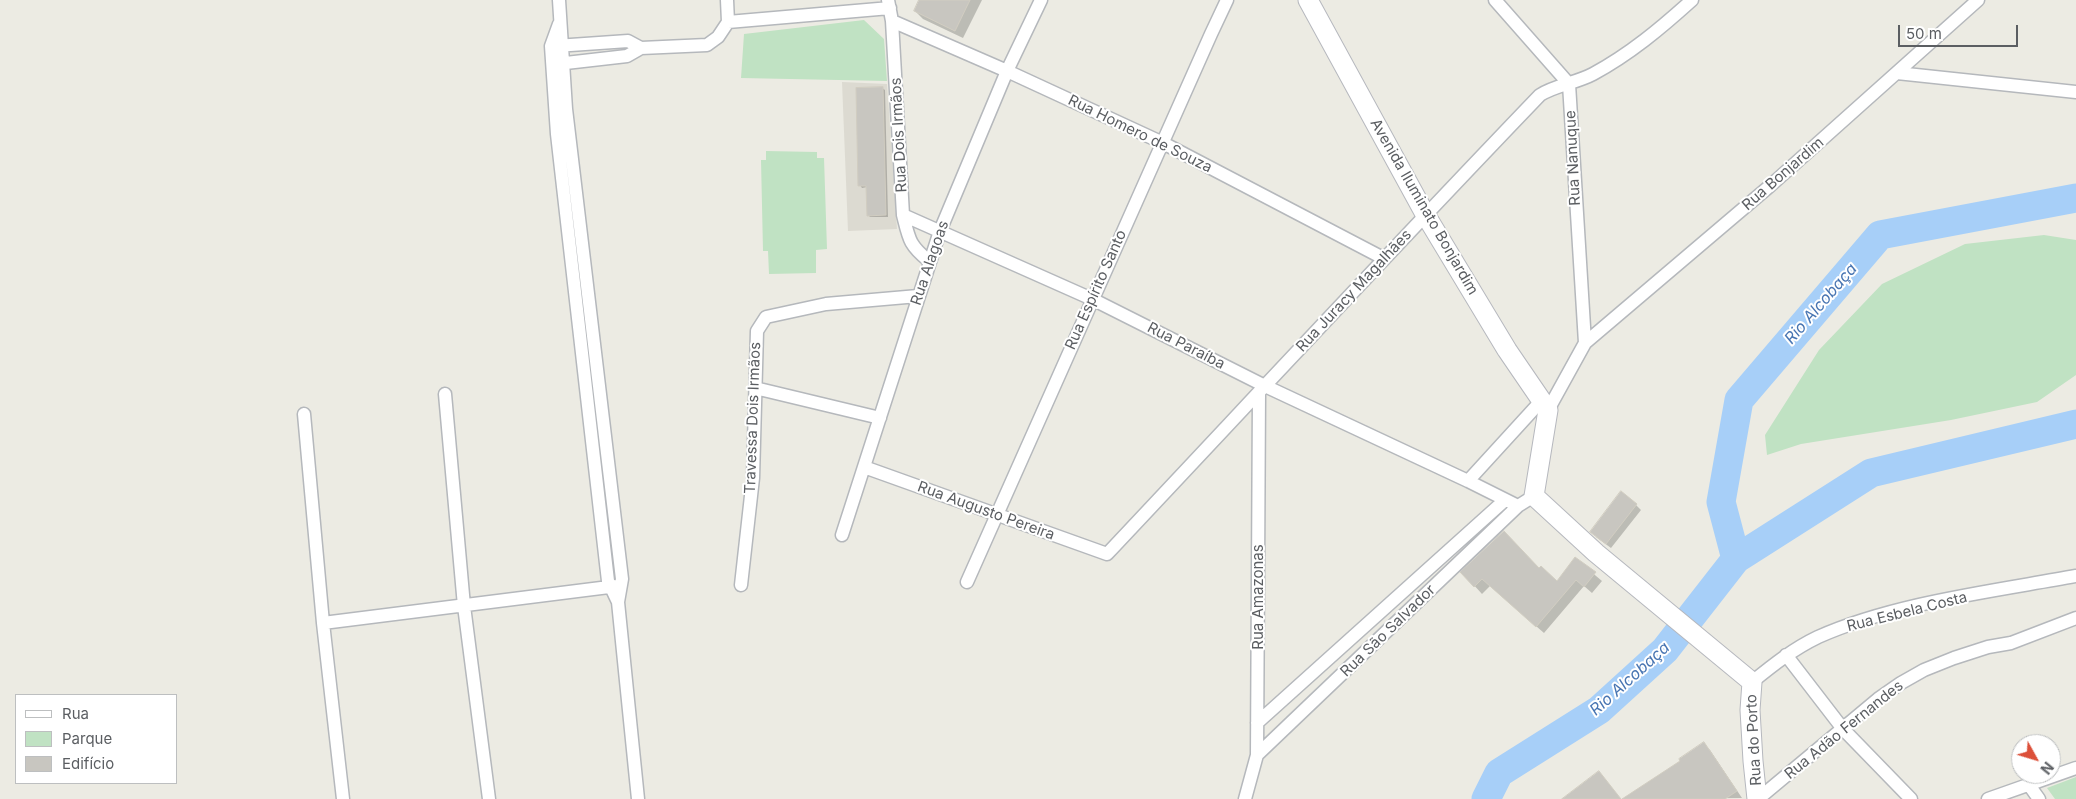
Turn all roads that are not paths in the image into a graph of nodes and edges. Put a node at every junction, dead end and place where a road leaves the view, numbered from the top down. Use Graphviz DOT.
graph roads {
  1 [pos="559,0"];
  2 [pos="727,0"];
  3 [pos="1041,0"];
  4 [pos="1227,0"];
  5 [pos="1308,0"];
  6 [pos="1495,0"];
  7 [pos="1692,0"];
  8 [pos="1978,0"];
  9 [pos="889,4"];
  10 [pos="728,22"];
  11 [pos="892,22"];
  12 [pos="557,46"];
  13 [pos="641,48"];
  14 [pos="558,64"];
  15 [pos="1007,72"];
  16 [pos="1897,73"];
  17 [pos="1569,84"];
  18 [pos="2076,92"];
  19 [pos="1163,143"];
  20 [pos="1425,214"];
  21 [pos="903,215"];
  22 [pos="573,216"];
  23 [pos="940,231"];
  24 [pos="1384,258"];
  25 [pos="929,261"];
  26 [pos="918,296"];
  27 [pos="1092,299"];
  28 [pos="1584,343"];
  29 [pos="755,388"];
  30 [pos="1262,390"];
  31 [pos="445,394"];
  32 [pos="1545,405"];
  33 [pos="304,414"];
  34 [pos="880,418"];
  35 [pos="604,426"];
  36 [pos="590,429"];
  37 [pos="864,467"];
  38 [pos="1468,481"];
  39 [pos="1505,500"];
  40 [pos="1526,501"];
  41 [pos="996,513"];
  42 [pos="842,535"];
  43 [pos="1107,554"];
  44 [pos="2076,576"];
  45 [pos="967,582"];
  46 [pos="740,585"];
  47 [pos="616,586"];
  48 [pos="464,606"];
  49 [pos="2076,618"];
  50 [pos="323,623"];
  51 [pos="1786,655"];
  52 [pos="1752,682"];
  53 [pos="1257,723"];
  54 [pos="1844,730"];
  55 [pos="1257,755"];
  56 [pos="2076,768"];
  57 [pos="2029,785"];
  58 [pos="343,799"];
  59 [pos="489,799"];
  60 [pos="638,799"];
  61 [pos="1245,799"];
  62 [pos="1758,799"];
  63 [pos="1911,799"];
  64 [pos="1988,799"];
  65 [pos="2039,799"];
  1 -- 12 [label="street"];
  2 -- 10 [label="street"];
  3 -- 15 [label="street, Rua Alagoas"];
  4 -- 19 [label="street, Rua Espírito Santo"];
  5 -- 20 [label="street, Avenida Iluminato Bonjardim"];
  6 -- 17 [label="street"];
  7 -- 17 [label="street, Rua Juracy Magalhães"];
  8 -- 16 [label="street, Rua Bonjardim"];
  9 -- 10 [label="street"];
  9 -- 11 [label="street, Rua Dois Irmãos"];
  10 -- 13 [label="street"];
  11 -- 15 [label="street, Rua Homero de Souza"];
  11 -- 21 [label="street, Rua Dois Irmãos"];
  12 -- 13 [label="street"];
  12 -- 14 [label="street"];
  13 -- 14 [label="street"];
  14 -- 22 [label="street"];
  15 -- 19 [label="street, Rua Homero de Souza"];
  15 -- 23 [label="street, Rua Alagoas"];
  16 -- 18 [label="street"];
  16 -- 28 [label="street, Rua Bonjardim"];
  17 -- 20 [label="street, Rua Juracy Magalhães"];
  17 -- 28 [label="street, Rua Nanuque"];
  19 -- 24 [label="street, Rua Homero de Souza"];
  19 -- 27 [label="street, Rua Espírito Santo"];
  20 -- 24 [label="street, Rua Juracy Magalhães"];
  20 -- 32 [label="street, Avenida Iluminato Bonjardim"];
  21 -- 23 [label="street, Rua Paraíba"];
  21 -- 25 [label="street, Rua Dois Irmãos"];
  22 -- 35 [label="street"];
  22 -- 36 [label="street"];
  23 -- 25 [label="street, Rua Alagoas"];
  23 -- 27 [label="street, Rua Paraíba"];
  24 -- 30 [label="street, Rua Juracy Magalhães"];
  25 -- 26 [label="street, Rua Alagoas"];
  26 -- 29 [label="street, Travessa Dois Irmãos"];
  26 -- 34 [label="street, Rua Alagoas"];
  27 -- 30 [label="street, Rua Paraíba"];
  27 -- 41 [label="street, Rua Espírito Santo"];
  28 -- 32 [label="street"];
  29 -- 34 [label="street"];
  29 -- 46 [label="street, Travessa Dois Irmãos"];
  30 -- 38 [label="street, Rua Paraíba"];
  30 -- 43 [label="street, Rua Juracy Magalhães"];
  30 -- 53 [label="street, Rua Amazonas"];
  31 -- 48 [label="street"];
  32 -- 38 [label="street"];
  32 -- 40 [label="street"];
  33 -- 50 [label="street"];
  34 -- 37 [label="street, Rua Alagoas"];
  35 -- 36 [label="street"];
  35 -- 47 [label="street"];
  36 -- 47 [label="street"];
  37 -- 41 [label="street, Rua Augusto Pereira"];
  37 -- 42 [label="street, Rua Alagoas"];
  38 -- 39 [label="street, Rua Paraíba"];
  39 -- 40 [label="street, Rua Paraíba"];
  39 -- 53 [label="street, Rua São Salvador"];
  40 -- 52 [label="street"];
  40 -- 55 [label="street, Rua São Salvador"];
  41 -- 43 [label="street, Rua Augusto Pereira"];
  41 -- 45 [label="street, Rua Espírito Santo"];
  44 -- 51 [label="street, Rua Esbela Costa"];
  47 -- 48 [label="street"];
  47 -- 60 [label="street"];
  48 -- 50 [label="street"];
  48 -- 59 [label="street"];
  49 -- 54 [label="street, Rua Adão Fernandes"];
  50 -- 58 [label="street"];
  51 -- 52 [label="street, Rua Esbela Costa"];
  51 -- 54 [label="street"];
  52 -- 62 [label="street, Rua do Porto"];
  53 -- 55 [label="street, Rua Amazonas"];
  54 -- 62 [label="street, Rua Adão Fernandes"];
  54 -- 63 [label="street"];
  55 -- 61 [label="street, Rua Amazonas"];
  56 -- 57 [label="street"];
  57 -- 64 [label="street"];
  57 -- 65 [label="street"];
}
